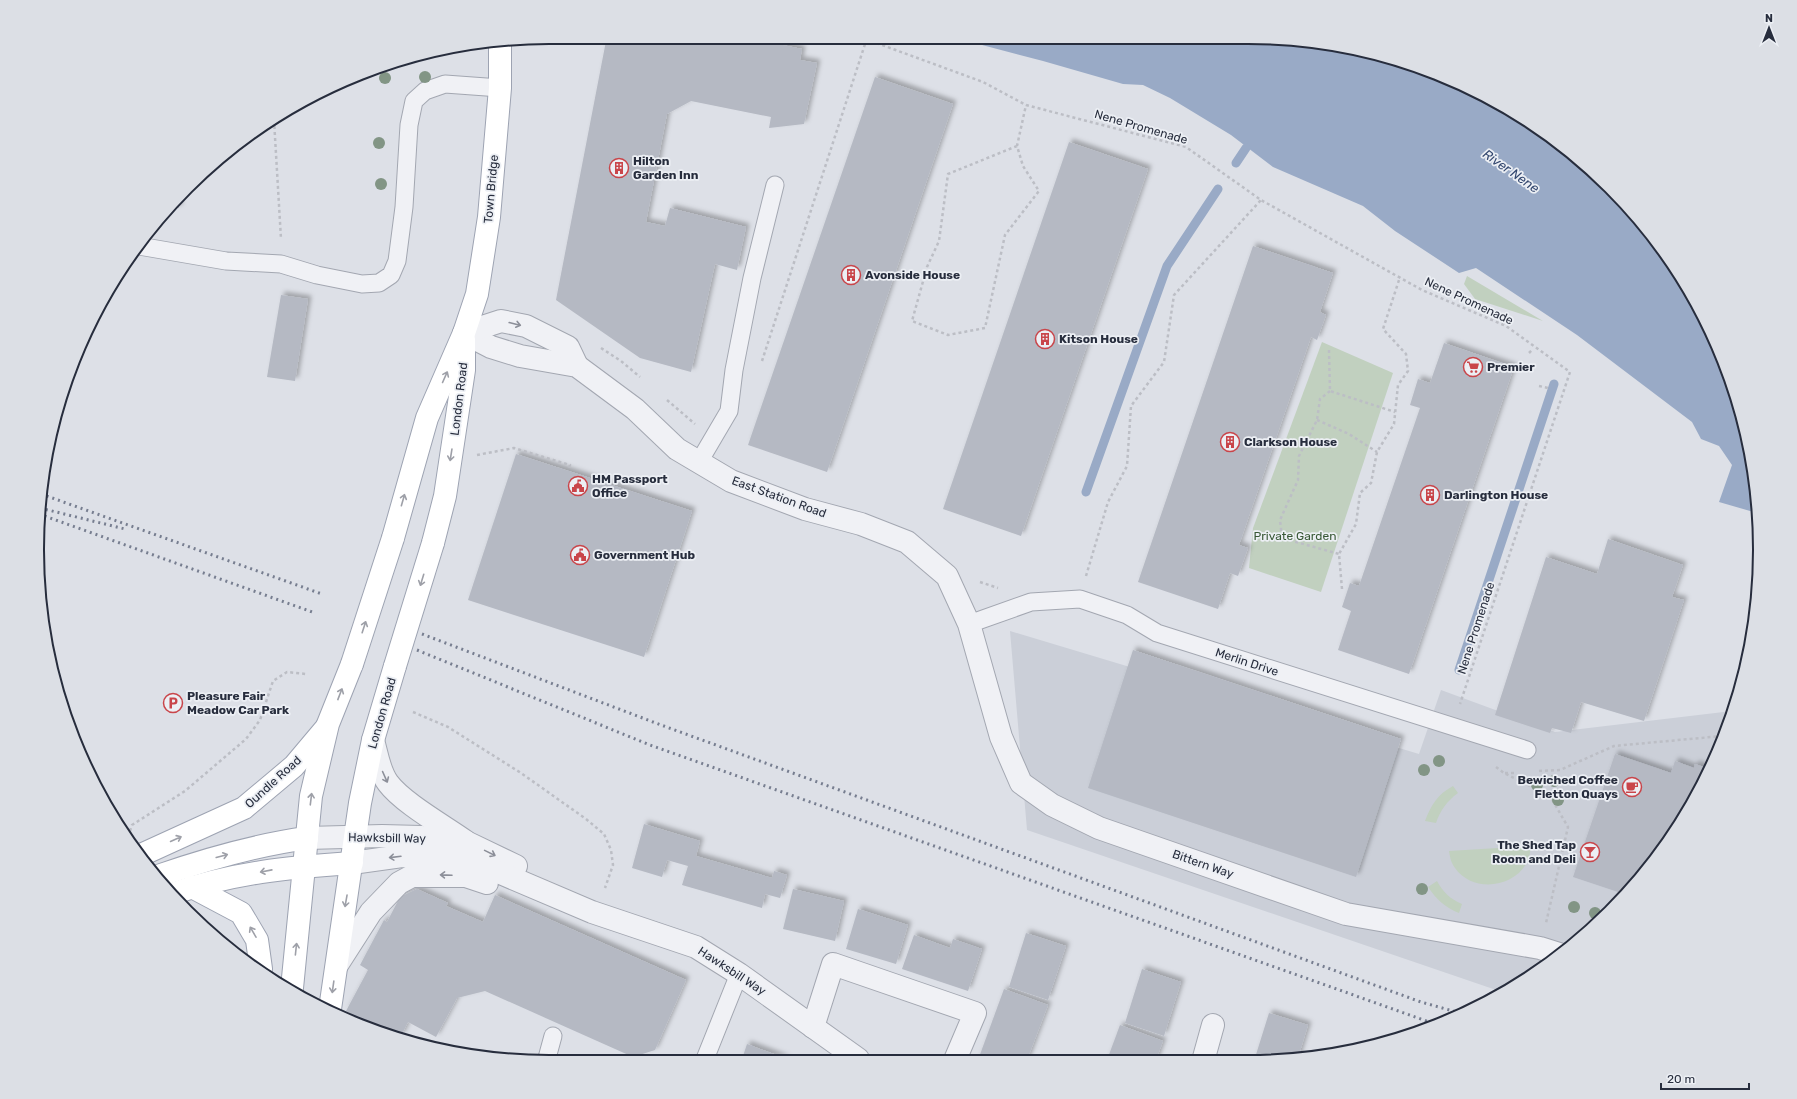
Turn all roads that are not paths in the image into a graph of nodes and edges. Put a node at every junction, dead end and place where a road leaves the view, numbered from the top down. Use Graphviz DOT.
graph roads {
  1 [pos="500,46"];
  2 [pos="500,88"];
  3 [pos="775,185"];
  4 [pos="145,247"];
  5 [pos="464,333"];
  6 [pos="577,366"];
  7 [pos="699,462"];
  8 [pos="970,624"];
  9 [pos="328,724"];
  10 [pos="373,740"];
  11 [pos="1527,750"];
  12 [pos="356,837"];
  13 [pos="307,838"];
  14 [pos="466,842"];
  15 [pos="145,853"];
  16 [pos="352,863"];
  17 [pos="304,866"];
  18 [pos="162,875"];
  19 [pos="182,890"];
  20 [pos="592,912"];
  21 [pos="1549,951"];
  22 [pos="260,964"];
  23 [pos="337,965"];
  24 [pos="739,974"];
  25 [pos="292,984"];
  26 [pos="331,1005"];
  27 [pos="1213,1025"];
  28 [pos="813,1027"];
  29 [pos="553,1036"];
  30 [pos="548,1055"];
  31 [pos="706,1055"];
  32 [pos="852,1055"];
  33 [pos="957,1055"];
  34 [pos="1204,1055"];
  1 -- 2 [label="main road, Town Bridge"];
  2 -- 4 [label="lane"];
  2 -- 5 [label="main road, Town Bridge"];
  3 -- 7 [label="lane"];
  5 -- 6 [label="street, East Station Road"];
  5 -- 6 [label="street, one-way"];
  9 -- 5 [label="main road, London Road, one-way, bridge"];
  5 -- 10 [label="main road, London Road, one-way, bridge"];
  6 -- 7 [label="street, East Station Road"];
  7 -- 8 [label="street, East Station Road"];
  8 -- 11 [label="lane, Merlin Drive"];
  8 -- 21 [label="street, Bittern Way"];
  13 -- 9 [label="main road, London Road, one-way"];
  15 -- 9 [label="main road, Oundle Road, one-way"];
  10 -- 12 [label="main road, London Road"];
  10 -- 14 [label="street, Hawksbill Way, one-way"];
  12 -- 13 [label="street, Hawksbill Way"];
  12 -- 14 [label="street, Hawksbill Way"];
  12 -- 16 [label="main road, London Road"];
  13 -- 17 [label="main road, London Road"];
  18 -- 13 [label="main road, one-way"];
  14 -- 20 [label="street, Hawksbill Way, one-way"];
  16 -- 17 [label="main road"];
  20 -- 16 [label="street, Hawksbill Way, one-way"];
  16 -- 23 [label="main road, London Road, one-way"];
  17 -- 19 [label="main road, one-way"];
  25 -- 17 [label="main road, one-way"];
  22 -- 19 [label="main road, one-way"];
  20 -- 23 [label="street, Hawksbill Way, one-way"];
  20 -- 24 [label="street, Hawksbill Way"];
  23 -- 26 [label="main road, London Road, one-way"];
  24 -- 28 [label="street, Hawksbill Way"];
  24 -- 31 [label="lane"];
  27 -- 34 [label="street"];
  28 -- 32 [label="street, Hawksbill Way"];
  28 -- 33 [label="street"];
  29 -- 30 [label="lane"];
}
